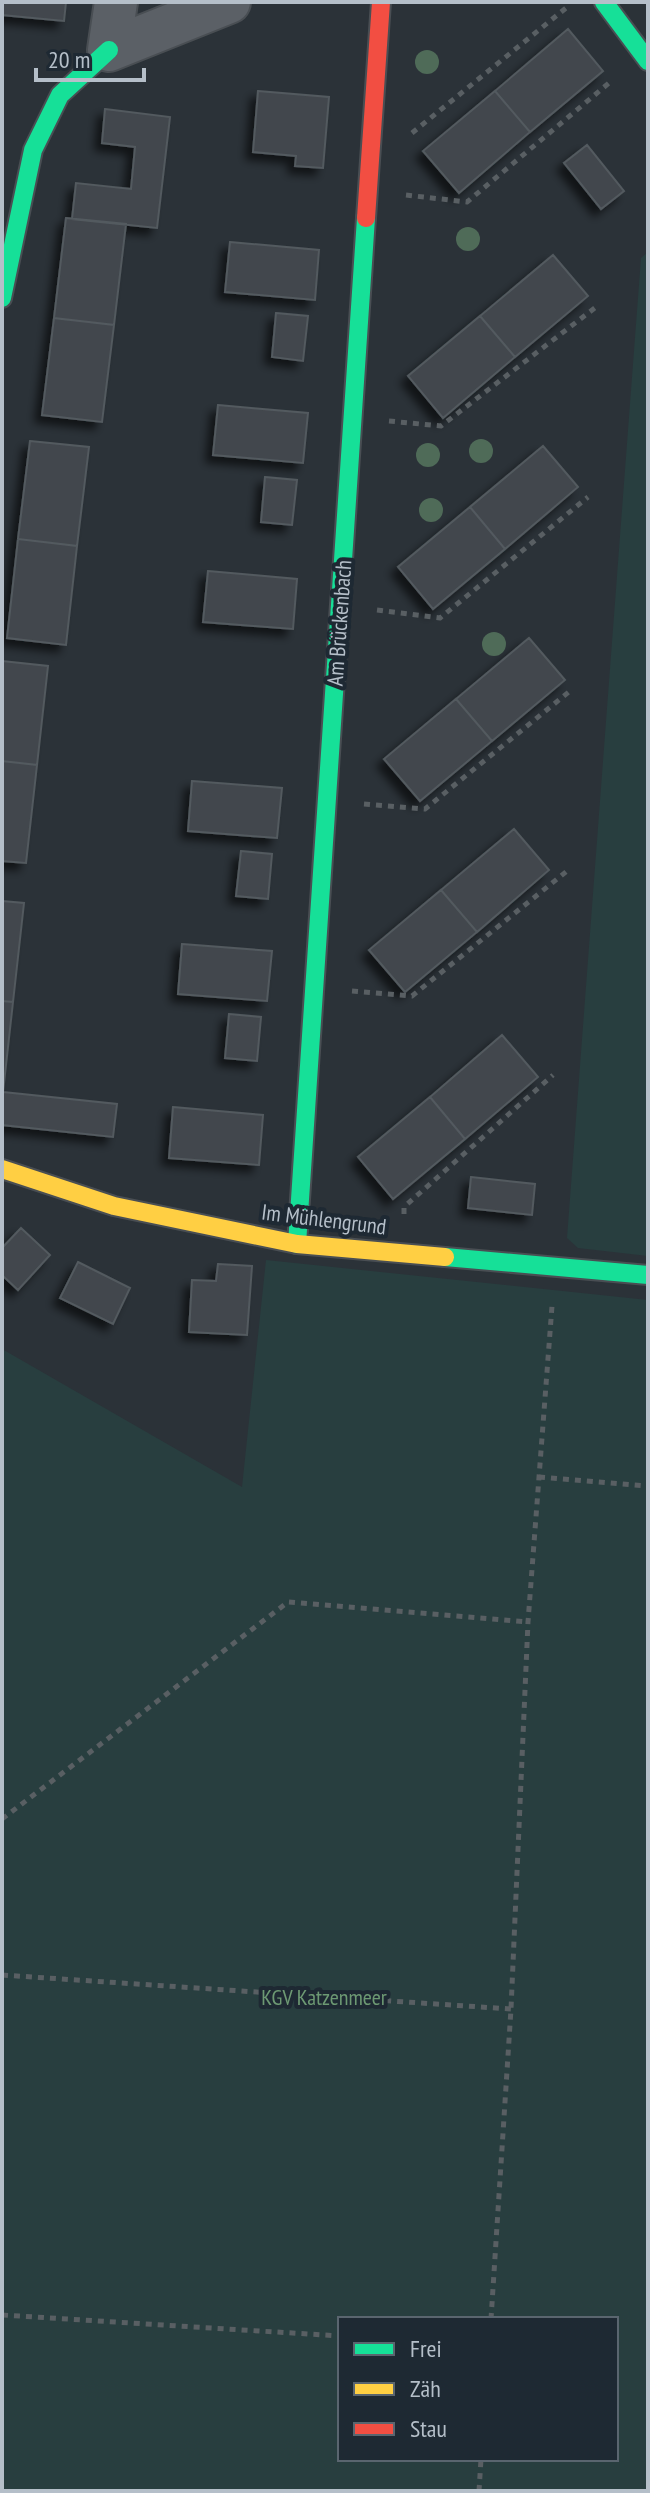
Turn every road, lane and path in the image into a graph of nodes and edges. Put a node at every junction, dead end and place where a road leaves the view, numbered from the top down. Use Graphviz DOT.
graph roads {
  1 [pos="116,2"];
  2 [pos="229,2"];
  3 [pos="381,2"];
  4 [pos="573,2"];
  5 [pos="604,2"];
  6 [pos="109,50"];
  7 [pos="648,61"];
  8 [pos="609,83"];
  9 [pos="370,166"];
  10 [pos="369,191"];
  11 [pos="2,298"];
  12 [pos="596,307"];
  13 [pos="353,418"];
  14 [pos="588,497"];
  15 [pos="340,606"];
  16 [pos="570,691"];
  17 [pos="327,800"];
  18 [pos="567,871"];
  19 [pos="315,988"];
  20 [pos="553,1075"];
  21 [pos="2,1169"];
  22 [pos="297,1244"];
  23 [pos="405,1253"];
  24 [pos="555,1266"];
  25 [pos="648,1275"];
  26 [pos="539,1477"];
  27 [pos="648,1486"];
  28 [pos="528,1622"];
  29 [pos="2,1819"];
  30 [pos="2,1975"];
  31 [pos="511,2009"];
  32 [pos="2,2315"];
  33 [pos="491,2317"];
  34 [pos="338,2336"];
  35 [pos="481,2461"];
  36 [pos="479,2491"];
  1 -- 6 [label="street"];
  2 -- 6 [label="street"];
  3 -- 9 [label="street, Am Brückenbach"];
  4 -- 9 [label="path"];
  5 -- 7 [label="street"];
  6 -- 11 [label="street"];
  8 -- 10 [label="path"];
  9 -- 10 [label="street, Am Brückenbach"];
  10 -- 13 [label="street, Am Brückenbach"];
  12 -- 13 [label="path"];
  13 -- 15 [label="street, Am Brückenbach"];
  14 -- 15 [label="path"];
  15 -- 17 [label="street, Am Brückenbach"];
  16 -- 17 [label="path"];
  17 -- 19 [label="street, Am Brückenbach"];
  18 -- 19 [label="path"];
  19 -- 22 [label="street, Am Brückenbach"];
  20 -- 23 [label="path"];
  21 -- 22 [label="street, Im Mühlengrund"];
  22 -- 23 [label="street, Im Mühlengrund"];
  23 -- 24 [label="street, Im Mühlengrund"];
  24 -- 25 [label="street, Im Mühlengrund"];
  24 -- 26 [label="path"];
  26 -- 27 [label="path"];
  26 -- 28 [label="path"];
  28 -- 29 [label="path"];
  28 -- 31 [label="path"];
  30 -- 31 [label="path"];
  31 -- 33 [label="path"];
  32 -- 34 [label="path"];
  35 -- 36 [label="path"];
}
